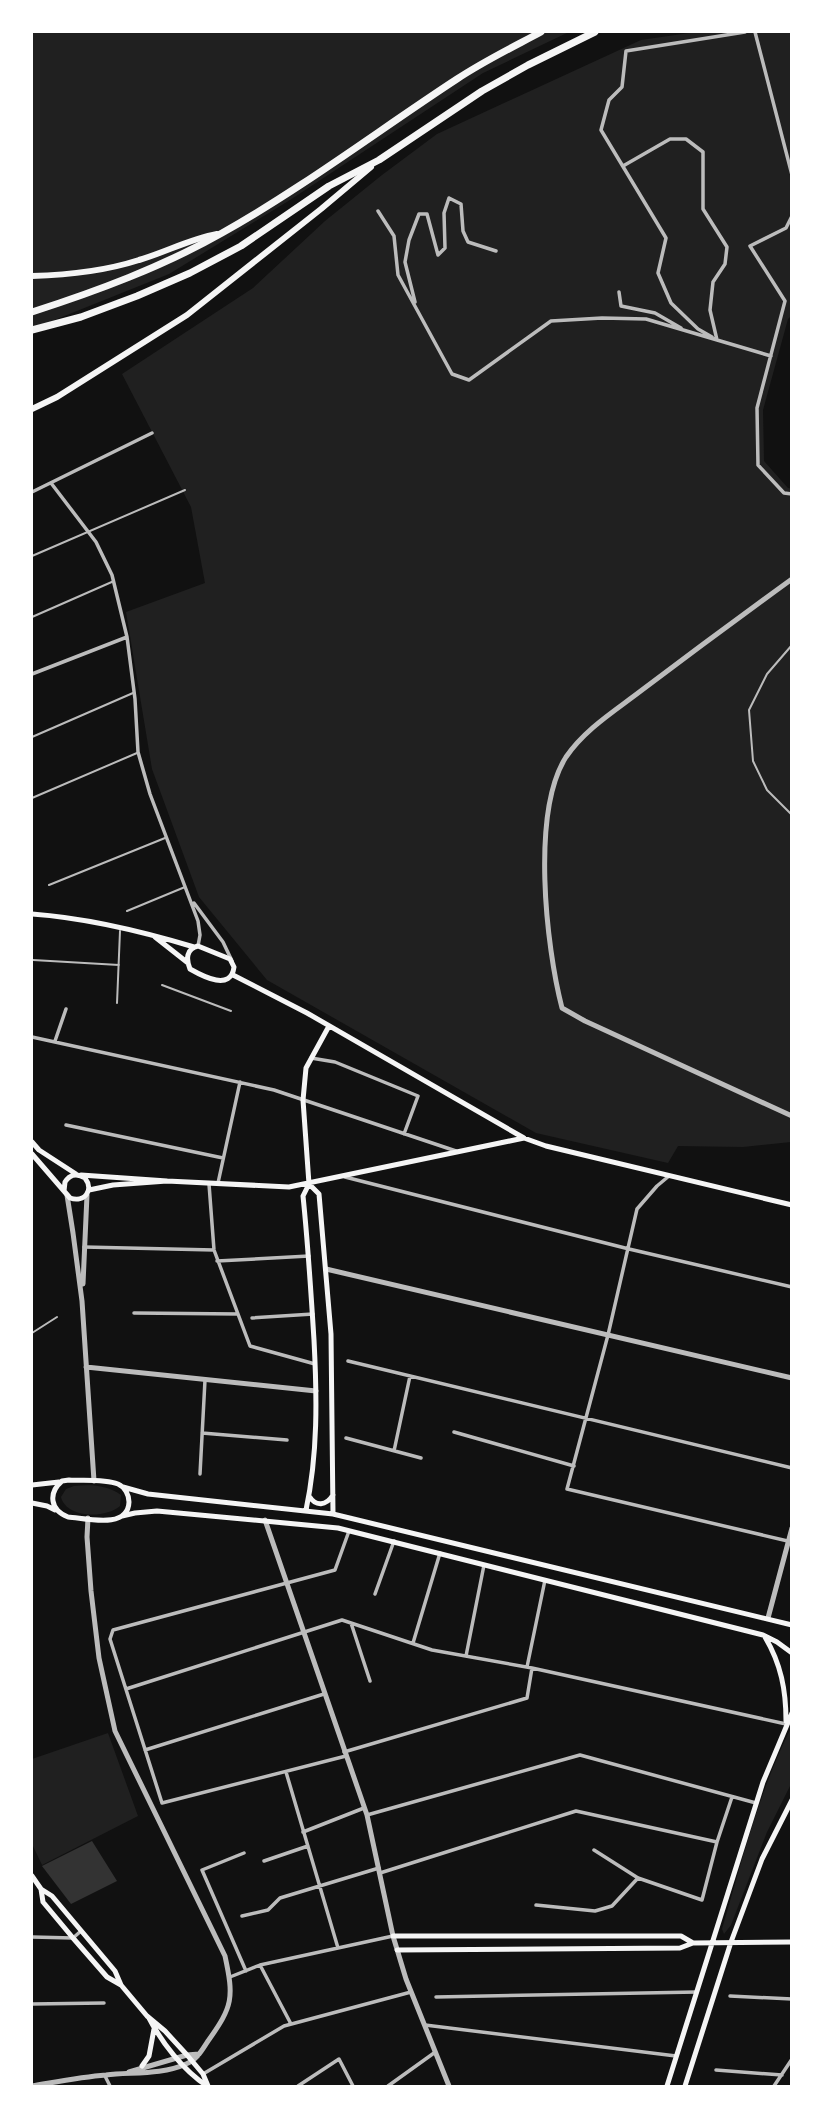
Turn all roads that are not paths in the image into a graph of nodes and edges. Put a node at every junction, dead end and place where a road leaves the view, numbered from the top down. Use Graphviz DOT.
graph roads {
  1 [pos="541,32"];
  2 [pos="595,32"];
  3 [pos="745,32"];
  4 [pos="755,32"];
  5 [pos="379,160"];
  6 [pos="624,166"];
  7 [pos="792,175"];
  8 [pos="378,211"];
  9 [pos="792,216"];
  10 [pos="222,233"];
  11 [pos="496,251"];
  12 [pos="32,276"];
  13 [pos="619,292"];
  14 [pos="417,307"];
  15 [pos="32,312"];
  16 [pos="32,330"];
  17 [pos="689,332"];
  18 [pos="717,340"];
  19 [pos="792,355"];
  20 [pos="771,356"];
  21 [pos="791,373"];
  22 [pos="792,407"];
  23 [pos="32,409"];
  24 [pos="152,433"];
  25 [pos="51,482"];
  26 [pos="185,489"];
  27 [pos="32,492"];
  28 [pos="792,494"];
  29 [pos="89,532"];
  30 [pos="32,556"];
  31 [pos="792,579"];
  32 [pos="114,581"];
  33 [pos="32,617"];
  34 [pos="127,637"];
  35 [pos="792,645"];
  36 [pos="32,674"];
  37 [pos="134,693"];
  38 [pos="32,737"];
  39 [pos="138,752"];
  40 [pos="32,798"];
  41 [pos="792,815"];
  42 [pos="166,837"];
  43 [pos="48,886"];
  44 [pos="186,887"];
  45 [pos="191,899"];
  46 [pos="127,911"];
  47 [pos="32,914"];
  48 [pos="120,926"];
  49 [pos="152,935"];
  50 [pos="196,947"];
  51 [pos="33,960"];
  52 [pos="188,963"];
  53 [pos="233,963"];
  54 [pos="119,965"];
  55 [pos="233,975"];
  56 [pos="162,985"];
  57 [pos="117,1003"];
  58 [pos="66,1009"];
  59 [pos="231,1011"];
  60 [pos="330,1026"];
  61 [pos="32,1037"];
  62 [pos="55,1041"];
  63 [pos="311,1058"];
  64 [pos="240,1082"];
  65 [pos="303,1100"];
  66 [pos="792,1116"];
  67 [pos="66,1125"];
  68 [pos="404,1134"];
  69 [pos="524,1138"];
  70 [pos="32,1142"];
  71 [pos="458,1152"];
  72 [pos="32,1154"];
  73 [pos="223,1158"];
  74 [pos="79,1175"];
  75 [pos="670,1176"];
  76 [pos="343,1177"];
  77 [pos="167,1181"];
  78 [pos="209,1184"];
  79 [pos="309,1184"];
  80 [pos="218,1185"];
  81 [pos="88,1192"];
  82 [pos="65,1193"];
  83 [pos="792,1205"];
  84 [pos="84,1247"];
  85 [pos="629,1249"];
  86 [pos="215,1250"];
  87 [pos="309,1256"];
  88 [pos="218,1261"];
  89 [pos="326,1269"];
  90 [pos="792,1287"];
  91 [pos="82,1301"];
  92 [pos="134,1313"];
  93 [pos="238,1314"];
  94 [pos="313,1314"];
  95 [pos="57,1317"];
  96 [pos="252,1318"];
  97 [pos="32,1333"];
  98 [pos="608,1335"];
  99 [pos="348,1361"];
  100 [pos="315,1364"];
  101 [pos="86,1367"];
  102 [pos="410,1376"];
  103 [pos="792,1378"];
  104 [pos="205,1380"];
  105 [pos="316,1391"];
  106 [pos="587,1418"];
  107 [pos="454,1432"];
  108 [pos="202,1433"];
  109 [pos="346,1438"];
  110 [pos="287,1440"];
  111 [pos="394,1451"];
  112 [pos="421,1458"];
  113 [pos="574,1466"];
  114 [pos="792,1468"];
  115 [pos="200,1474"];
  116 [pos="62,1481"];
  117 [pos="94,1481"];
  118 [pos="32,1485"];
  119 [pos="123,1487"];
  120 [pos="333,1495"];
  121 [pos="309,1496"];
  122 [pos="32,1503"];
  123 [pos="306,1510"];
  124 [pos="57,1511"];
  125 [pos="333,1514"];
  126 [pos="122,1516"];
  127 [pos="88,1518"];
  128 [pos="265,1520"];
  129 [pos="792,1528"];
  130 [pos="349,1531"];
  131 [pos="394,1541"];
  132 [pos="790,1541"];
  133 [pos="440,1553"];
  134 [pos="484,1564"];
  135 [pos="545,1579"];
  136 [pos="286,1583"];
  137 [pos="654,1590"];
  138 [pos="375,1594"];
  139 [pos="650,1606"];
  140 [pos="768,1618"];
  141 [pos="351,1623"];
  142 [pos="792,1625"];
  143 [pos="303,1634"];
  144 [pos="763,1635"];
  145 [pos="413,1643"];
  146 [pos="792,1653"];
  147 [pos="466,1656"];
  148 [pos="529,1667"];
  149 [pos="370,1681"];
  150 [pos="126,1689"];
  151 [pos="324,1694"];
  152 [pos="792,1713"];
  153 [pos="786,1724"];
  154 [pos="145,1750"];
  155 [pos="345,1754"];
  156 [pos="286,1772"];
  157 [pos="732,1797"];
  158 [pos="792,1800"];
  159 [pos="757,1803"];
  160 [pos="364,1808"];
  161 [pos="367,1815"];
  162 [pos="303,1832"];
  163 [pos="717,1842"];
  164 [pos="308,1846"];
  165 [pos="594,1850"];
  166 [pos="244,1853"];
  167 [pos="264,1861"];
  168 [pos="380,1870"];
  169 [pos="32,1876"];
  170 [pos="638,1878"];
  171 [pos="319,1886"];
  172 [pos="41,1889"];
  173 [pos="536,1905"];
  174 [pos="242,1916"];
  175 [pos="81,1931"];
  176 [pos="393,1936"];
  177 [pos="32,1937"];
  178 [pos="73,1938"];
  179 [pos="693,1942"];
  180 [pos="712,1942"];
  181 [pos="730,1942"];
  182 [pos="792,1942"];
  183 [pos="338,1948"];
  184 [pos="397,1950"];
  185 [pos="260,1965"];
  186 [pos="246,1971"];
  187 [pos="230,1977"];
  188 [pos="121,1985"];
  189 [pos="697,1992"];
  190 [pos="411,1993"];
  191 [pos="730,1996"];
  192 [pos="436,1997"];
  193 [pos="792,1998"];
  194 [pos="104,2003"];
  195 [pos="32,2004"];
  196 [pos="147,2015"];
  197 [pos="291,2024"];
  198 [pos="425,2025"];
  199 [pos="155,2029"];
  200 [pos="436,2052"];
  201 [pos="199,2054"];
  202 [pos="187,2055"];
  203 [pos="677,2056"];
  204 [pos="178,2059"];
  205 [pos="792,2059"];
  206 [pos="192,2061"];
  207 [pos="142,2066"];
  208 [pos="184,2066"];
  209 [pos="716,2070"];
  210 [pos="126,2073"];
  211 [pos="203,2074"];
  212 [pos="104,2075"];
  213 [pos="782,2075"];
  214 [pos="32,2086"];
  215 [pos="110,2087"];
  216 [pos="207,2087"];
  217 [pos="298,2087"];
  218 [pos="353,2087"];
  219 [pos="388,2087"];
  220 [pos="449,2087"];
  221 [pos="667,2087"];
  222 [pos="685,2087"];
  223 [pos="774,2087"];
  1 -- 10 [label="highway"];
  2 -- 5 [label="highway"];
  3 -- 6 [label="street"];
  4 -- 7 [label="street"];
  5 -- 16 [label="highway"];
  5 -- 23 [label="highway"];
  6 -- 18 [label="street"];
  6 -- 18 [label="street"];
  8 -- 14 [label="street"];
  9 -- 20 [label="street"];
  10 -- 12 [label="highway"];
  10 -- 15 [label="highway"];
  11 -- 14 [label="street"];
  13 -- 17 [label="street"];
  14 -- 17 [label="street"];
  17 -- 18 [label="street"];
  18 -- 20 [label="street"];
  19 -- 21 [label="street"];
  20 -- 28 [label="street"];
  21 -- 22 [label="street"];
  24 -- 25 [label="street"];
  25 -- 27 [label="street"];
  25 -- 29 [label="street"];
  26 -- 29 [label="lane"];
  29 -- 30 [label="lane"];
  29 -- 32 [label="street"];
  31 -- 66 [label="street"];
  32 -- 33 [label="lane"];
  32 -- 34 [label="street"];
  34 -- 36 [label="street"];
  34 -- 37 [label="street"];
  35 -- 41 [label="lane"];
  37 -- 38 [label="lane"];
  37 -- 39 [label="street"];
  39 -- 40 [label="lane"];
  39 -- 42 [label="street"];
  42 -- 43 [label="lane"];
  42 -- 44 [label="street"];
  44 -- 45 [label="street"];
  44 -- 46 [label="lane"];
  45 -- 50 [label="street"];
  45 -- 53 [label="street"];
  47 -- 48 [label="main road"];
  48 -- 49 [label="main road"];
  48 -- 54 [label="lane"];
  49 -- 50 [label="main road"];
  49 -- 52 [label="main road"];
  50 -- 52 [label="main road"];
  50 -- 53 [label="main road"];
  51 -- 54 [label="lane"];
  52 -- 55 [label="main road"];
  53 -- 55 [label="main road"];
  54 -- 57 [label="lane"];
  55 -- 60 [label="main road"];
  56 -- 59 [label="lane"];
  58 -- 62 [label="street"];
  60 -- 63 [label="main road"];
  60 -- 69 [label="main road"];
  61 -- 62 [label="street"];
  62 -- 64 [label="street"];
  63 -- 65 [label="main road"];
  63 -- 68 [label="street"];
  64 -- 65 [label="street"];
  64 -- 73 [label="street"];
  65 -- 68 [label="street"];
  65 -- 79 [label="main road"];
  67 -- 73 [label="street"];
  68 -- 71 [label="street"];
  69 -- 71 [label="main road"];
  69 -- 75 [label="main road"];
  70 -- 74 [label="main road"];
  71 -- 76 [label="main road"];
  72 -- 82 [label="main road"];
  73 -- 80 [label="street"];
  74 -- 77 [label="main road"];
  74 -- 81 [label="main road"];
  74 -- 82 [label="main road"];
  75 -- 83 [label="main road"];
  75 -- 85 [label="street"];
  76 -- 79 [label="main road"];
  76 -- 85 [label="street"];
  77 -- 78 [label="main road"];
  77 -- 81 [label="main road"];
  78 -- 80 [label="main road"];
  78 -- 86 [label="street"];
  79 -- 80 [label="main road"];
  79 -- 87 [label="main road"];
  79 -- 89 [label="main road"];
  81 -- 82 [label="main road"];
  81 -- 84 [label="street"];
  82 -- 91 [label="street"];
  84 -- 86 [label="street"];
  84 -- 91 [label="street"];
  85 -- 90 [label="street"];
  85 -- 98 [label="street"];
  86 -- 88 [label="street"];
  87 -- 88 [label="street"];
  87 -- 94 [label="main road"];
  88 -- 93 [label="street"];
  89 -- 98 [label="street"];
  89 -- 120 [label="main road"];
  91 -- 101 [label="street"];
  92 -- 93 [label="street"];
  93 -- 100 [label="street"];
  94 -- 96 [label="street"];
  94 -- 100 [label="main road"];
  95 -- 97 [label="lane"];
  98 -- 103 [label="street"];
  98 -- 106 [label="street"];
  99 -- 102 [label="street"];
  100 -- 105 [label="main road"];
  101 -- 104 [label="street"];
  101 -- 117 [label="street"];
  102 -- 106 [label="street"];
  102 -- 111 [label="street"];
  104 -- 105 [label="street"];
  104 -- 108 [label="street"];
  105 -- 121 [label="main road"];
  106 -- 113 [label="street"];
  106 -- 114 [label="street"];
  107 -- 113 [label="street"];
  108 -- 110 [label="street"];
  108 -- 115 [label="street"];
  109 -- 111 [label="street"];
  111 -- 112 [label="street"];
  113 -- 132 [label="street"];
  116 -- 117 [label="main road"];
  116 -- 118 [label="main road"];
  116 -- 124 [label="main road"];
  117 -- 119 [label="main road"];
  119 -- 123 [label="main road"];
  119 -- 126 [label="main road"];
  120 -- 121 [label="main road"];
  120 -- 125 [label="main road"];
  121 -- 123 [label="main road"];
  122 -- 124 [label="main road"];
  123 -- 125 [label="main road"];
  124 -- 127 [label="main road"];
  125 -- 137 [label="main road"];
  126 -- 127 [label="main road"];
  126 -- 128 [label="main road"];
  127 -- 187 [label="street"];
  128 -- 130 [label="main road"];
  128 -- 136 [label="street"];
  129 -- 132 [label="street"];
  130 -- 131 [label="main road"];
  130 -- 136 [label="street"];
  131 -- 133 [label="main road"];
  131 -- 138 [label="street"];
  132 -- 140 [label="street"];
  133 -- 134 [label="main road"];
  133 -- 145 [label="street"];
  134 -- 135 [label="main road"];
  134 -- 147 [label="street"];
  135 -- 139 [label="main road"];
  135 -- 148 [label="street"];
  136 -- 143 [label="street"];
  136 -- 150 [label="street"];
  137 -- 139 [label="main road"];
  137 -- 140 [label="main road"];
  139 -- 144 [label="main road"];
  140 -- 142 [label="main road"];
  141 -- 143 [label="street"];
  141 -- 145 [label="street"];
  141 -- 149 [label="street"];
  143 -- 150 [label="street"];
  143 -- 151 [label="street"];
  144 -- 146 [label="main road"];
  144 -- 153 [label="main road"];
  145 -- 147 [label="street"];
  147 -- 148 [label="street"];
  148 -- 153 [label="street"];
  148 -- 155 [label="street"];
  150 -- 154 [label="street"];
  151 -- 154 [label="street"];
  151 -- 155 [label="street"];
  152 -- 153 [label="main road"];
  153 -- 159 [label="main road"];
  154 -- 156 [label="street"];
  155 -- 156 [label="street"];
  155 -- 160 [label="street"];
  156 -- 162 [label="street"];
  157 -- 159 [label="street"];
  157 -- 161 [label="street"];
  157 -- 163 [label="street"];
  158 -- 181 [label="main road"];
  159 -- 180 [label="main road"];
  160 -- 161 [label="street"];
  160 -- 162 [label="street"];
  161 -- 168 [label="street"];
  162 -- 164 [label="street"];
  163 -- 168 [label="street"];
  163 -- 170 [label="street"];
  164 -- 167 [label="street"];
  164 -- 171 [label="street"];
  165 -- 170 [label="street"];
  166 -- 186 [label="street"];
  168 -- 171 [label="street"];
  168 -- 176 [label="street"];
  169 -- 172 [label="main road"];
  170 -- 173 [label="street"];
  171 -- 174 [label="street"];
  171 -- 183 [label="street"];
  172 -- 175 [label="main road"];
  172 -- 178 [label="main road"];
  175 -- 178 [label="street"];
  175 -- 188 [label="main road"];
  176 -- 179 [label="main road"];
  176 -- 183 [label="street"];
  176 -- 184 [label="street"];
  177 -- 178 [label="street"];
  178 -- 188 [label="main road"];
  179 -- 180 [label="main road"];
  179 -- 184 [label="main road"];
  180 -- 181 [label="main road"];
  180 -- 189 [label="main road"];
  181 -- 182 [label="main road"];
  181 -- 222 [label="main road"];
  183 -- 185 [label="street"];
  184 -- 190 [label="street"];
  185 -- 186 [label="street"];
  185 -- 197 [label="street"];
  186 -- 187 [label="street"];
  187 -- 201 [label="street"];
  188 -- 196 [label="main road"];
  189 -- 192 [label="street"];
  189 -- 203 [label="main road"];
  190 -- 197 [label="street"];
  190 -- 198 [label="street"];
  191 -- 193 [label="street"];
  194 -- 195 [label="street"];
  196 -- 199 [label="main road"];
  196 -- 202 [label="main road"];
  197 -- 211 [label="street"];
  198 -- 200 [label="street"];
  198 -- 203 [label="street"];
  199 -- 204 [label="main road"];
  199 -- 207 [label="main road"];
  200 -- 219 [label="street"];
  200 -- 220 [label="street"];
  201 -- 202 [label="street"];
  201 -- 206 [label="street"];
  202 -- 204 [label="street"];
  202 -- 206 [label="main road"];
  203 -- 221 [label="main road"];
  204 -- 207 [label="street"];
  204 -- 208 [label="main road"];
  205 -- 213 [label="street"];
  206 -- 208 [label="street"];
  206 -- 211 [label="main road"];
  207 -- 210 [label="street"];
  208 -- 210 [label="street"];
  208 -- 216 [label="main road"];
  209 -- 213 [label="street"];
  210 -- 212 [label="street"];
  211 -- 216 [label="main road"];
  212 -- 214 [label="street"];
  212 -- 215 [label="street"];
  213 -- 223 [label="street"];
  217 -- 218 [label="street"];
}
